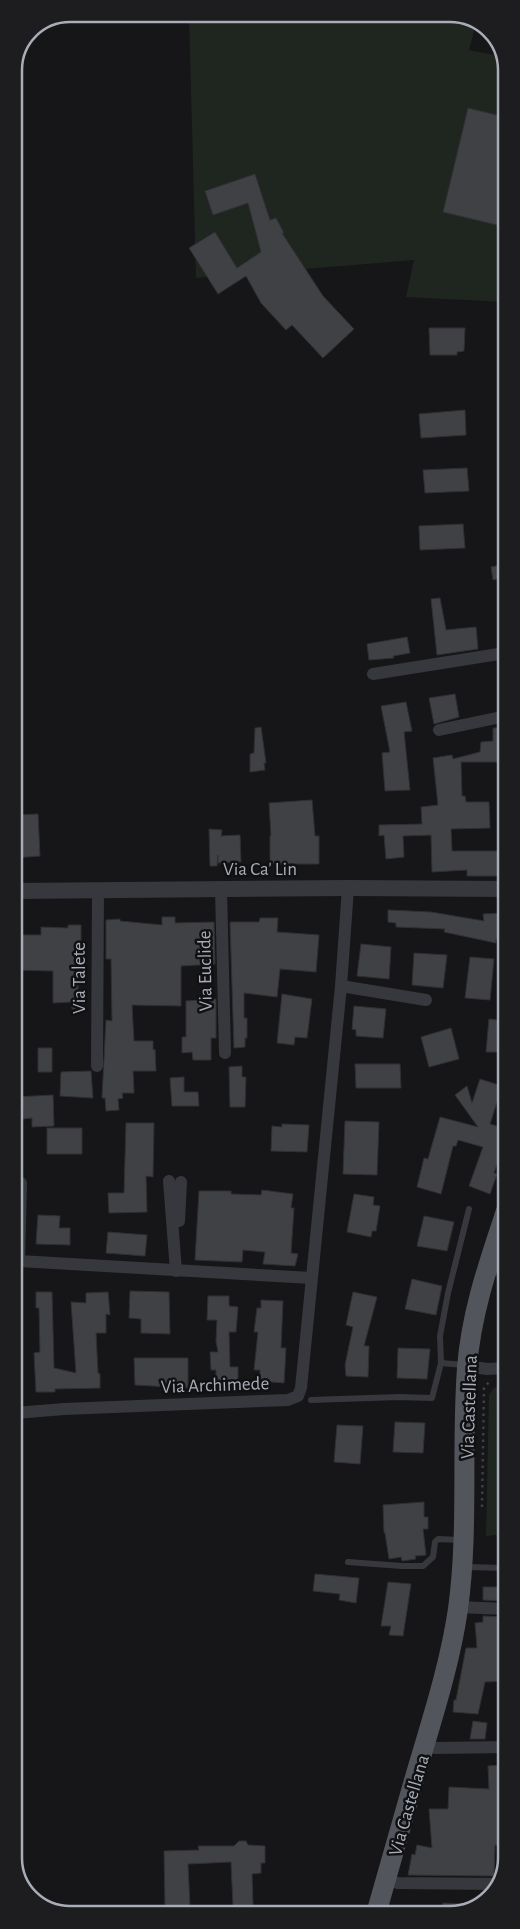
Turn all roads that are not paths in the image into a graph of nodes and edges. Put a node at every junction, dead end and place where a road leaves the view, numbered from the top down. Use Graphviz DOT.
graph roads {
  1 [pos="498,654"];
  2 [pos="373,674"];
  3 [pos="498,718"];
  4 [pos="439,730"];
  5 [pos="348,888"];
  6 [pos="498,888"];
  7 [pos="221,889"];
  8 [pos="98,890"];
  9 [pos="22,891"];
  10 [pos="341,986"];
  11 [pos="426,1000"];
  12 [pos="225,1053"];
  13 [pos="97,1066"];
  14 [pos="175,1181"];
  15 [pos="469,1209"];
  16 [pos="498,1260"];
  17 [pos="22,1261"];
  18 [pos="176,1271"];
  19 [pos="496,1272"];
  20 [pos="311,1278"];
  21 [pos="441,1363"];
  22 [pos="467,1366"];
  23 [pos="498,1368"];
  24 [pos="311,1400"];
  25 [pos="22,1412"];
  26 [pos="464,1540"];
  27 [pos="348,1562"];
  28 [pos="462,1567"];
  29 [pos="498,1568"];
  30 [pos="458,1607"];
  31 [pos="498,1609"];
  32 [pos="425,1746"];
  33 [pos="498,1747"];
  34 [pos="386,1880"];
  35 [pos="491,1884"];
  36 [pos="378,1906"];
  1 -- 2 [label="street"];
  3 -- 4 [label="street"];
  5 -- 6 [label="street, Via Ca' Lin"];
  5 -- 7 [label="street, Via Ca' Lin"];
  5 -- 10 [label="street, Via Archimede"];
  7 -- 8 [label="street, Via Ca' Lin"];
  7 -- 12 [label="street, Via Euclide"];
  8 -- 9 [label="street, Via Ca' Lin"];
  8 -- 13 [label="street, Via Talete"];
  10 -- 11 [label="street"];
  10 -- 20 [label="street, Via Archimede"];
  14 -- 18 [label="street"];
  15 -- 21 [label="lane"];
  16 -- 19 [label="main road, Via Castellana"];
  17 -- 18 [label="street"];
  18 -- 20 [label="street"];
  19 -- 22 [label="main road, Via Castellana"];
  20 -- 25 [label="street, Via Archimede"];
  21 -- 22 [label="lane"];
  21 -- 24 [label="lane"];
  22 -- 23 [label="street"];
  22 -- 26 [label="main road, Via Castellana"];
  26 -- 27 [label="lane"];
  26 -- 28 [label="main road, Via Castellana"];
  28 -- 29 [label="lane"];
  28 -- 30 [label="main road, Via Castellana"];
  30 -- 31 [label="street"];
  30 -- 32 [label="main road, Via Castellana"];
  32 -- 33 [label="street"];
  32 -- 34 [label="main road, Via Castellana"];
  34 -- 35 [label="street"];
  34 -- 36 [label="main road, Via Castellana"];
}
